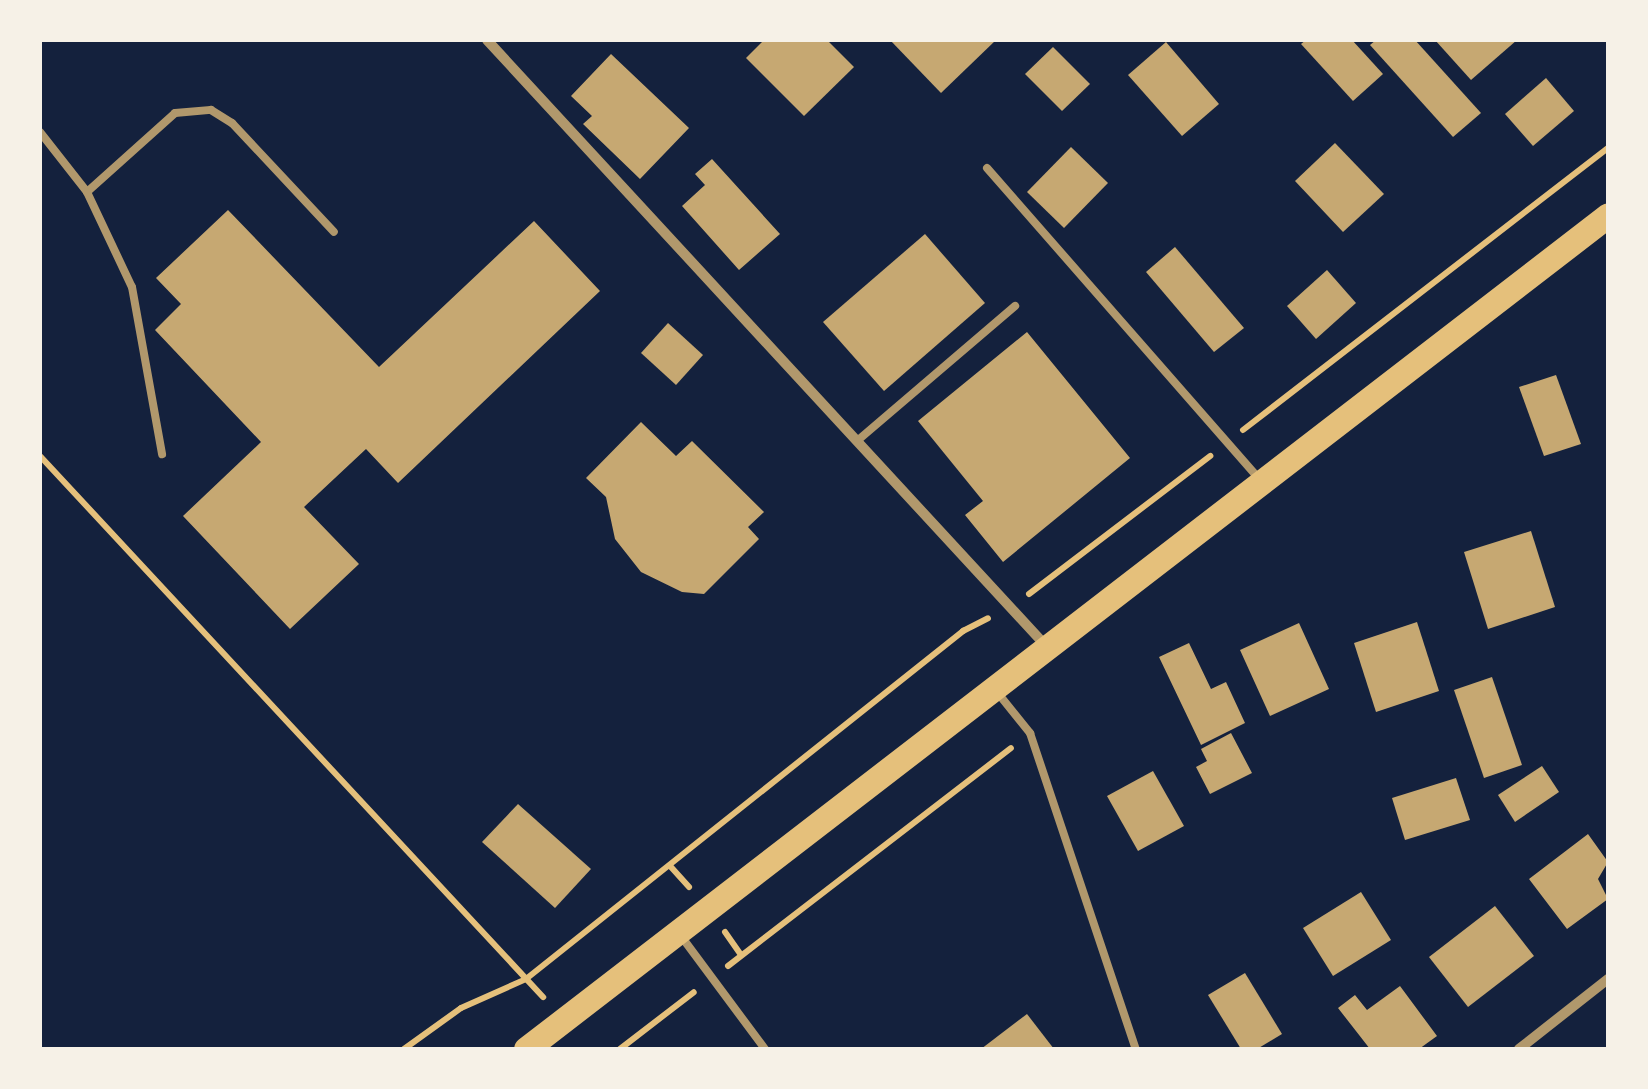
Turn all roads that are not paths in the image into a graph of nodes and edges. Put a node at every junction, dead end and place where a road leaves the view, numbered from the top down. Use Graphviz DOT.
graph roads {
  1 [pos="487,40"];
  2 [pos="40,132"];
  3 [pos="987,168"];
  4 [pos="87,192"];
  5 [pos="1608,215"];
  6 [pos="334,232"];
  7 [pos="1015,306"];
  8 [pos="857,441"];
  9 [pos="162,454"];
  10 [pos="1261,482"];
  11 [pos="1046,646"];
  12 [pos="994,687"];
  13 [pos="678,932"];
  14 [pos="1608,979"];
  15 [pos="526,1049"];
  16 [pos="765,1049"];
  17 [pos="1136,1049"];
  18 [pos="1519,1049"];
  1 -- 8 [label="street"];
  2 -- 4 [label="lane"];
  3 -- 10 [label="lane"];
  4 -- 6 [label="lane"];
  4 -- 9 [label="lane"];
  5 -- 10 [label="main road"];
  7 -- 8 [label="lane"];
  8 -- 11 [label="street"];
  10 -- 11 [label="main road"];
  11 -- 12 [label="main road"];
  12 -- 13 [label="main road"];
  12 -- 17 [label="lane"];
  13 -- 15 [label="main road"];
  13 -- 16 [label="lane"];
  14 -- 18 [label="street"];
}
